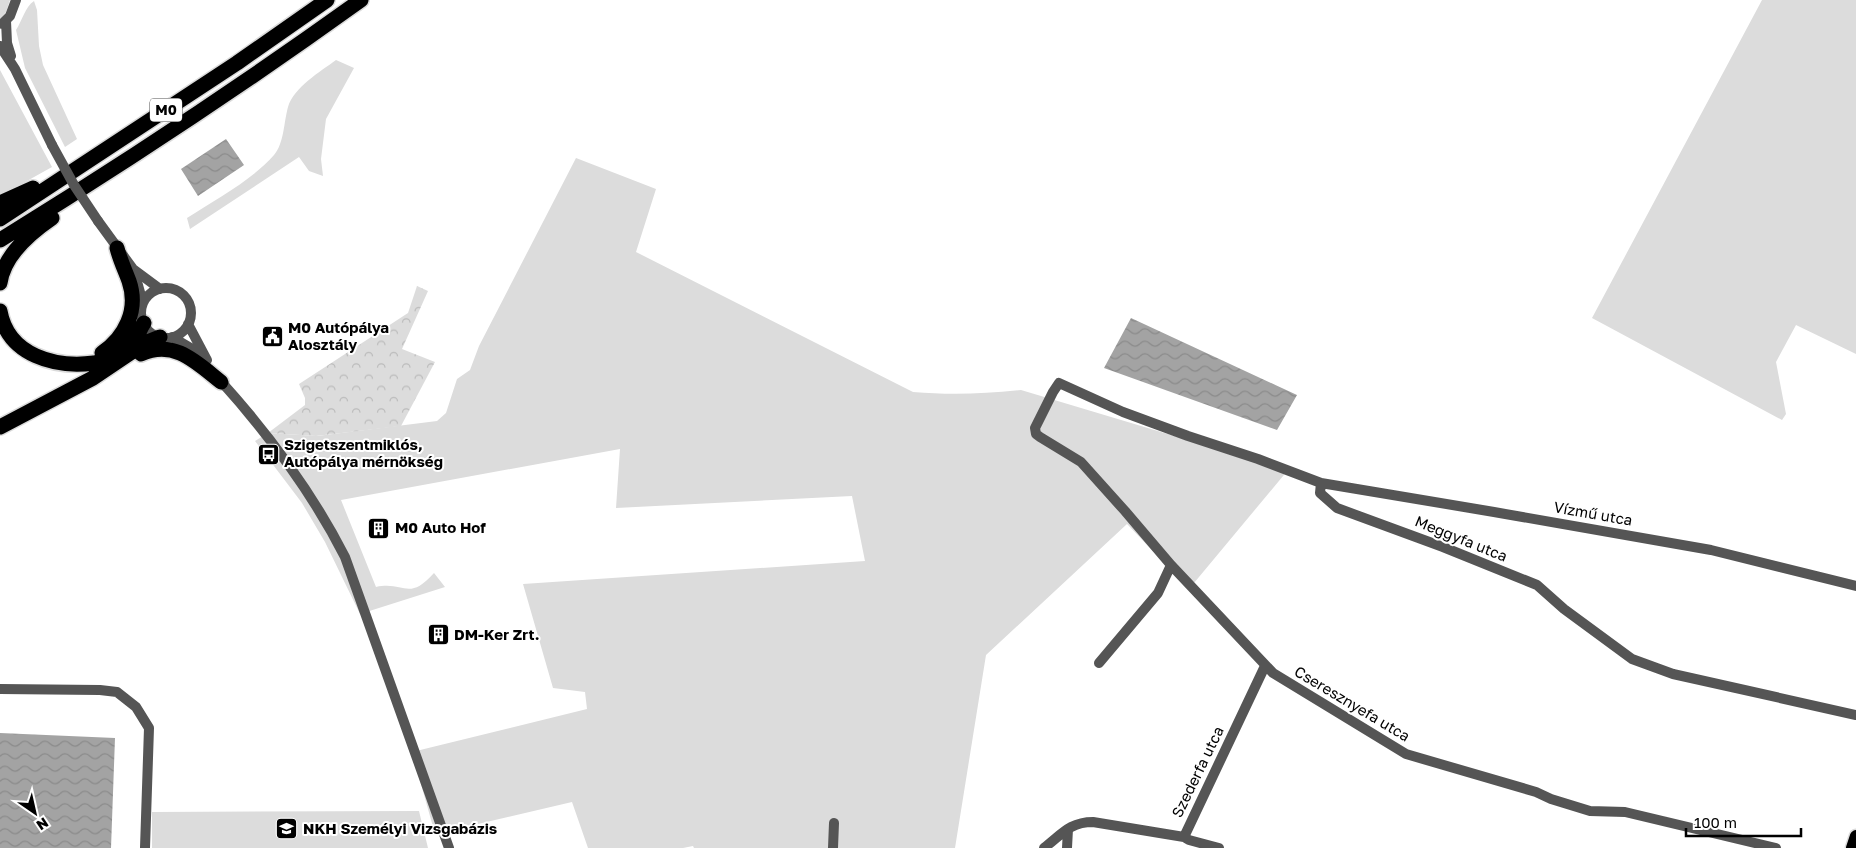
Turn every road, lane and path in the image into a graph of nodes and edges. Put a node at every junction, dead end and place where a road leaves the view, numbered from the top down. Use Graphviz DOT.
graph roads {
  1 [pos="16,0"];
  2 [pos="327,0"];
  3 [pos="361,0"];
  4 [pos="3,23"];
  5 [pos="0,46"];
  6 [pos="15,69"];
  7 [pos="94,158"];
  8 [pos="87,187"];
  9 [pos="0,204"];
  10 [pos="0,218"];
  11 [pos="0,240"];
  12 [pos="117,248"];
  13 [pos="0,284"];
  14 [pos="160,289"];
  15 [pos="144,303"];
  16 [pos="0,312"];
  17 [pos="144,323"];
  18 [pos="188,324"];
  19 [pos="166,337"];
  20 [pos="79,363"];
  21 [pos="110,367"];
  22 [pos="221,382"];
  23 [pos="0,427"];
  24 [pos="1321,484"];
  25 [pos="1171,565"];
  26 [pos="1856,586"];
  27 [pos="1099,663"];
  28 [pos="1265,666"];
  29 [pos="0,689"];
  30 [pos="1856,715"];
  31 [pos="834,823"];
  32 [pos="1068,829"];
  33 [pos="1856,836"];
  34 [pos="1184,837"];
  35 [pos="145,848"];
  36 [pos="450,848"];
  37 [pos="833,848"];
  38 [pos="1044,848"];
  39 [pos="1067,848"];
  40 [pos="1219,848"];
  41 [pos="1776,848"];
  42 [pos="1852,848"];
  1 -- 4 [label="street"];
  2 -- 7 [label="highway, M0"];
  3 -- 8 [label="highway, M0"];
  4 -- 6 [label="street"];
  5 -- 6 [label="street"];
  6 -- 12 [label="street, bridge"];
  7 -- 9 [label="highway"];
  7 -- 10 [label="highway, M0"];
  8 -- 11 [label="highway, M0"];
  8 -- 13 [label="highway"];
  12 -- 14 [label="street"];
  12 -- 15 [label="street"];
  12 -- 20 [label="highway"];
  14 -- 15 [label="street"];
  14 -- 18 [label="street"];
  15 -- 17 [label="street"];
  16 -- 20 [label="highway"];
  17 -- 19 [label="street"];
  17 -- 20 [label="highway"];
  18 -- 19 [label="street"];
  18 -- 22 [label="street"];
  19 -- 21 [label="highway"];
  19 -- 22 [label="street"];
  21 -- 22 [label="highway"];
  21 -- 23 [label="highway"];
  22 -- 36 [label="street"];
  24 -- 25 [label="street, Cseresznyefa utca"];
  24 -- 26 [label="street, Vízmű utca"];
  24 -- 30 [label="street, Meggyfa utca"];
  25 -- 27 [label="street"];
  25 -- 28 [label="street, Cseresznyefa utca"];
  28 -- 34 [label="street, Szederfa utca"];
  28 -- 41 [label="street, Cseresznyefa utca"];
  29 -- 35 [label="street"];
  31 -- 37 [label="street"];
  32 -- 34 [label="street, Szederfa utca"];
  32 -- 38 [label="street, Szederfa utca"];
  32 -- 39 [label="street"];
  33 -- 42 [label="main road"];
  34 -- 40 [label="street"];
}
